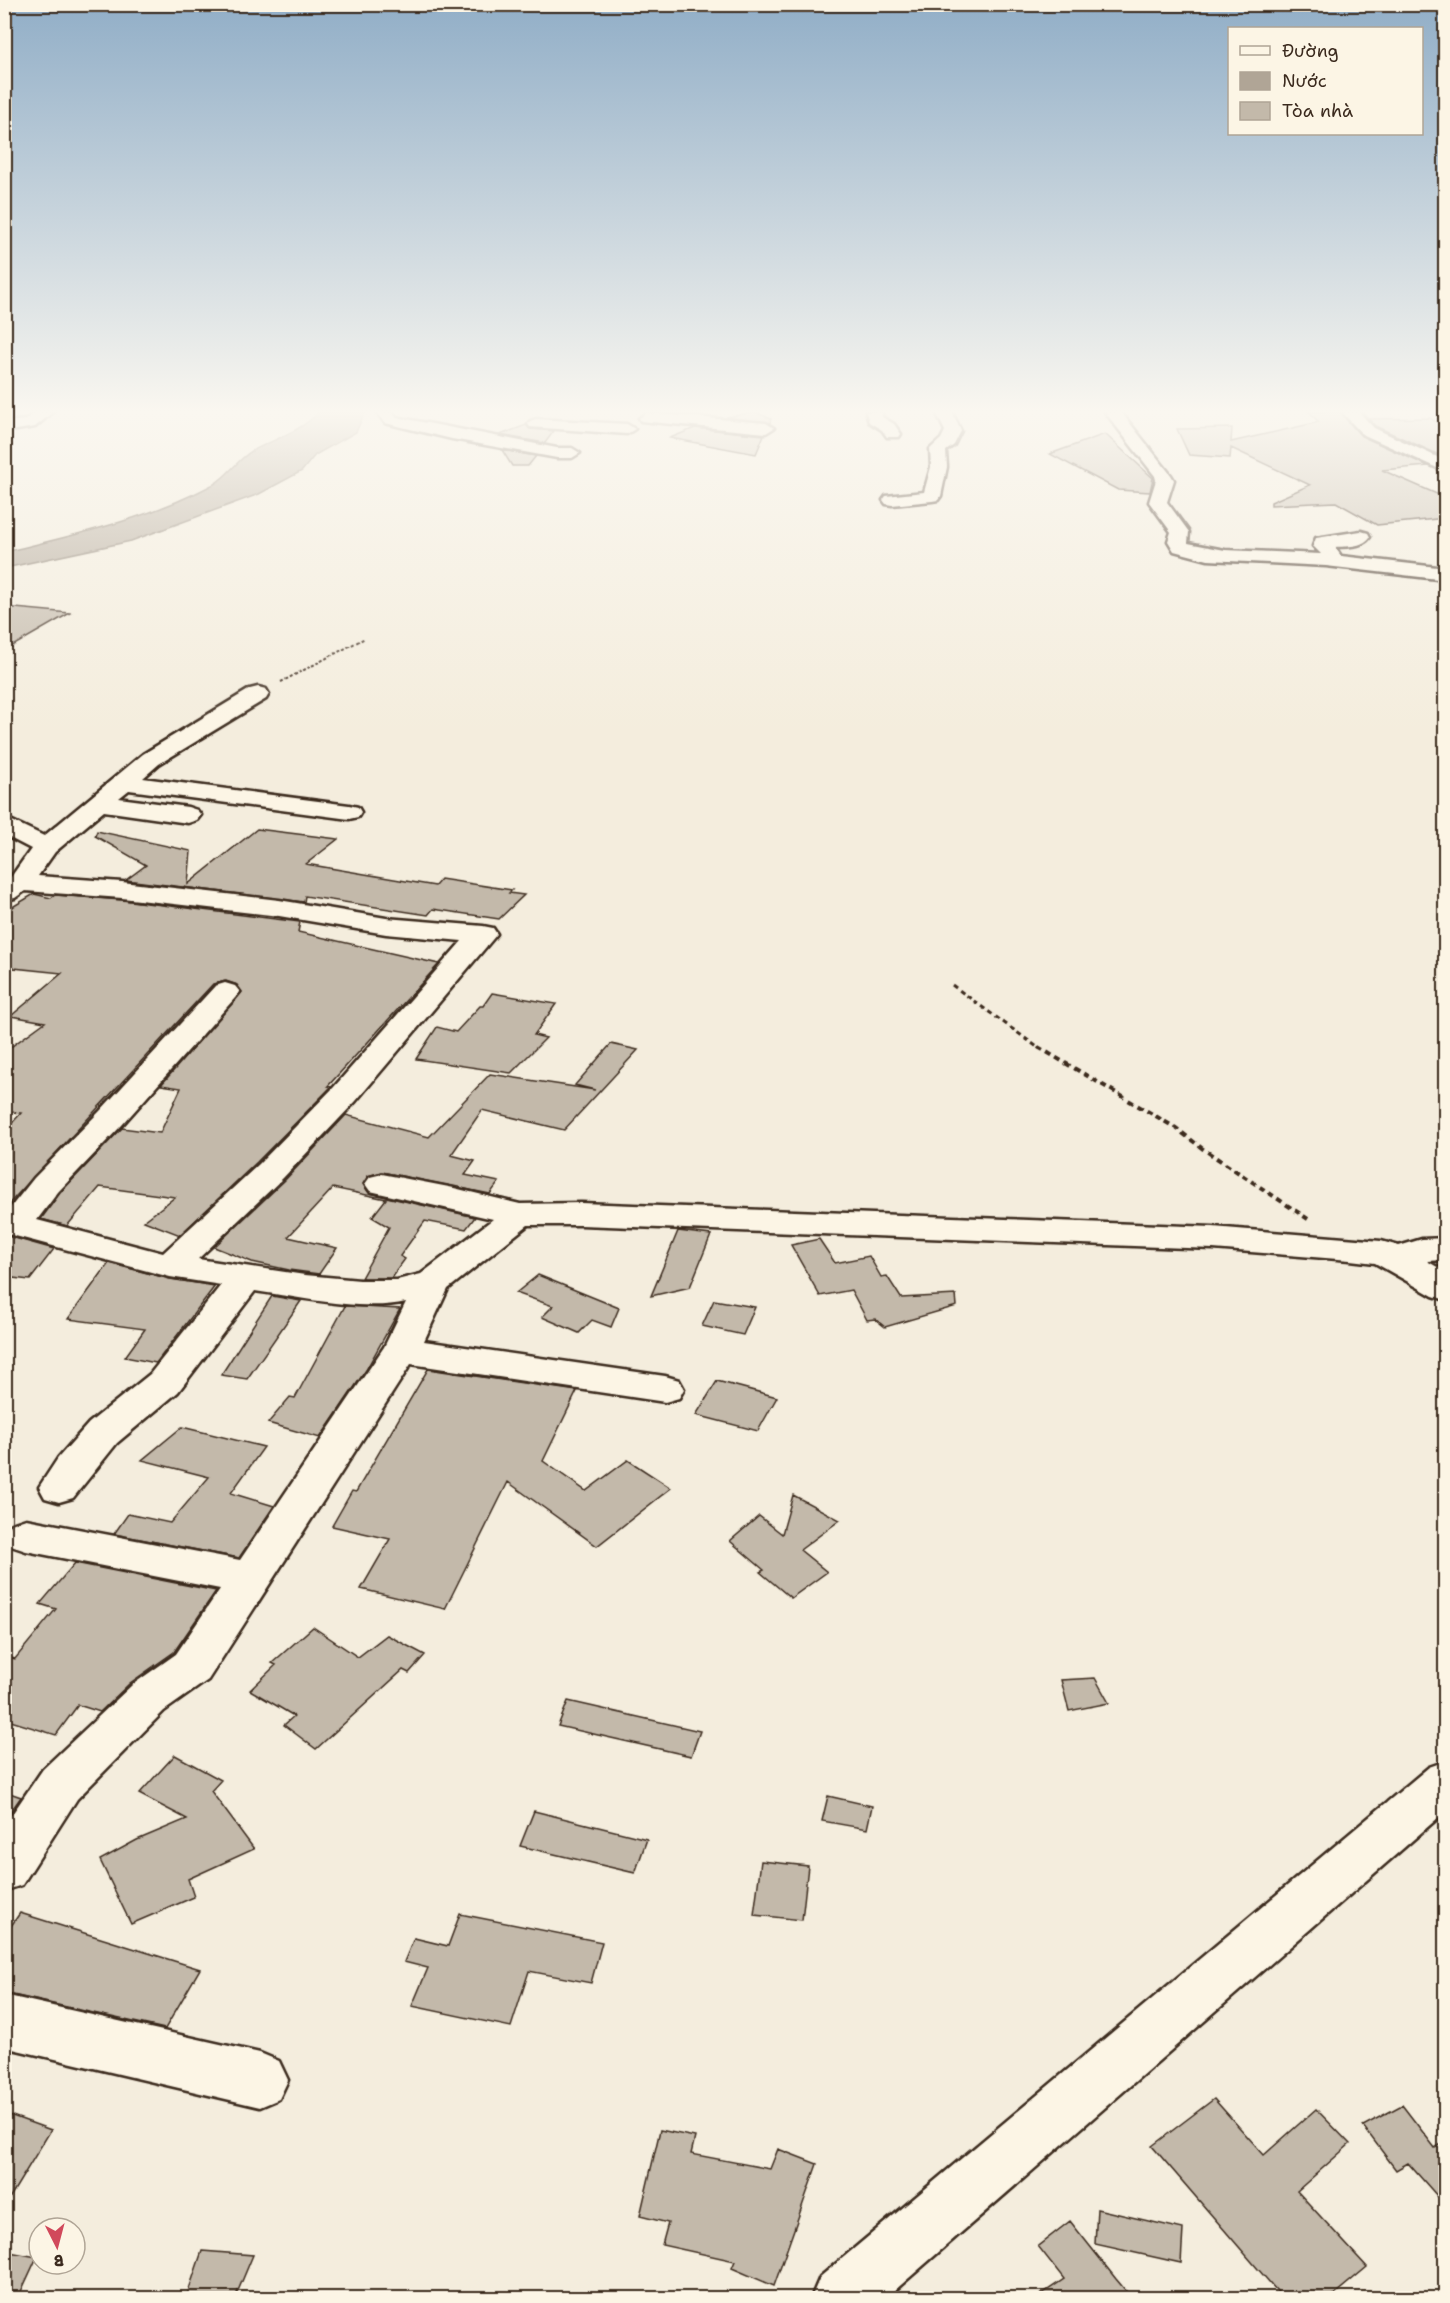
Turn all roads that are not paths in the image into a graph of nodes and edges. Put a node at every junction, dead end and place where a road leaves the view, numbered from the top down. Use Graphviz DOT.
graph roads {
  1 [pos="1171,519"];
  2 [pos="1361,537"];
  3 [pos="1341,563"];
  4 [pos="1446,574"];
  5 [pos="258,694"];
  6 [pos="123,782"];
  7 [pos="98,803"];
  8 [pos="349,812"];
  9 [pos="216,819"];
  10 [pos="4,824"];
  11 [pos="46,847"];
  12 [pos="12,888"];
  13 [pos="225,992"];
  14 [pos="382,1184"];
  15 [pos="520,1215"];
  16 [pos="10,1223"];
  17 [pos="1446,1248"];
  18 [pos="1398,1259"];
  19 [pos="170,1266"];
  20 [pos="246,1278"];
  21 [pos="434,1283"];
  22 [pos="1446,1288"];
  23 [pos="401,1350"];
  24 [pos="665,1389"];
  25 [pos="59,1487"];
  26 [pos="26,1535"];
  27 [pos="250,1578"];
  28 [pos="1446,1781"];
  29 [pos="4,1869"];
  30 [pos="4,2021"];
  31 [pos="260,2080"];
  32 [pos="841,2298"];
  1 -- 3 [label="street"];
  2 -- 3 [label="street"];
  3 -- 4 [label="street"];
  5 -- 6 [label="street"];
  6 -- 7 [label="street"];
  6 -- 8 [label="street"];
  7 -- 9 [label="street"];
  7 -- 11 [label="street"];
  10 -- 11 [label="street"];
  11 -- 12 [label="street"];
  12 -- 19 [label="street"];
  13 -- 16 [label="street"];
  14 -- 15 [label="street"];
  15 -- 18 [label="street"];
  15 -- 21 [label="street"];
  16 -- 19 [label="street"];
  17 -- 18 [label="street"];
  18 -- 22 [label="street"];
  19 -- 20 [label="street"];
  20 -- 21 [label="street"];
  20 -- 25 [label="street"];
  21 -- 23 [label="street"];
  23 -- 24 [label="street"];
  23 -- 27 [label="street"];
  26 -- 27 [label="street"];
  27 -- 29 [label="street"];
  28 -- 32 [label="street"];
  30 -- 31 [label="street"];
}
